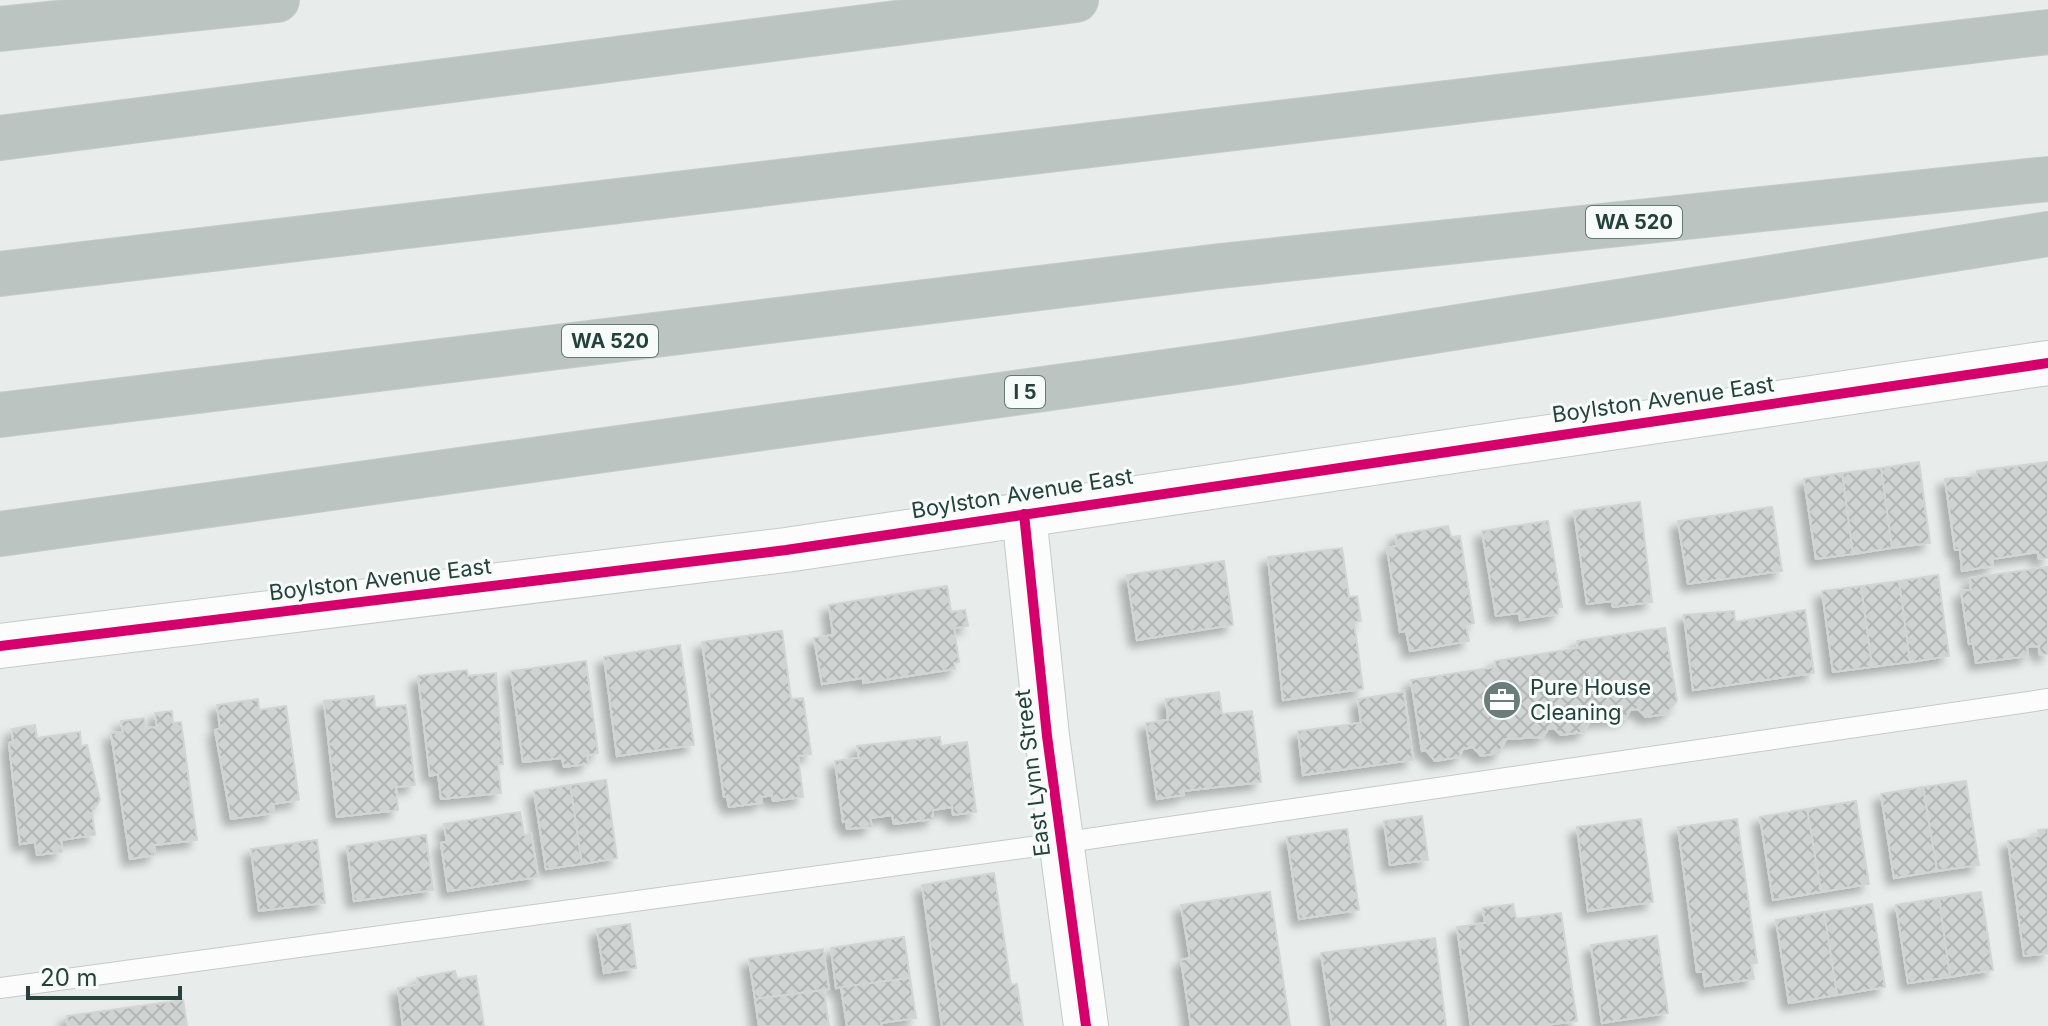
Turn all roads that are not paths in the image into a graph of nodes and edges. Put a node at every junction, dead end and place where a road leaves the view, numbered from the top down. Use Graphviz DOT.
graph roads {
  1 [pos="277,0"];
  2 [pos="1076,0"];
  3 [pos="0,29"];
  4 [pos="2048,32"];
  5 [pos="0,138"];
  6 [pos="2048,179"];
  7 [pos="2048,234"];
  8 [pos="0,274"];
  9 [pos="2048,363"];
  10 [pos="0,415"];
  11 [pos="1024,514"];
  12 [pos="0,534"];
  13 [pos="0,646"];
  14 [pos="2048,699"];
  15 [pos="1060,843"];
  16 [pos="0,988"];
  17 [pos="1086,1026"];
  1 -- 3 [label="highway"];
  2 -- 5 [label="highway"];
  4 -- 8 [label="highway"];
  6 -- 10 [label="highway, WA 520"];
  7 -- 12 [label="highway, I 5"];
  9 -- 11 [label="street, Boylston Avenue East"];
  11 -- 13 [label="street, Boylston Avenue East"];
  11 -- 15 [label="street, East Lynn Street"];
  14 -- 15 [label="lane"];
  15 -- 16 [label="lane"];
  15 -- 17 [label="street, East Lynn Street"];
}
